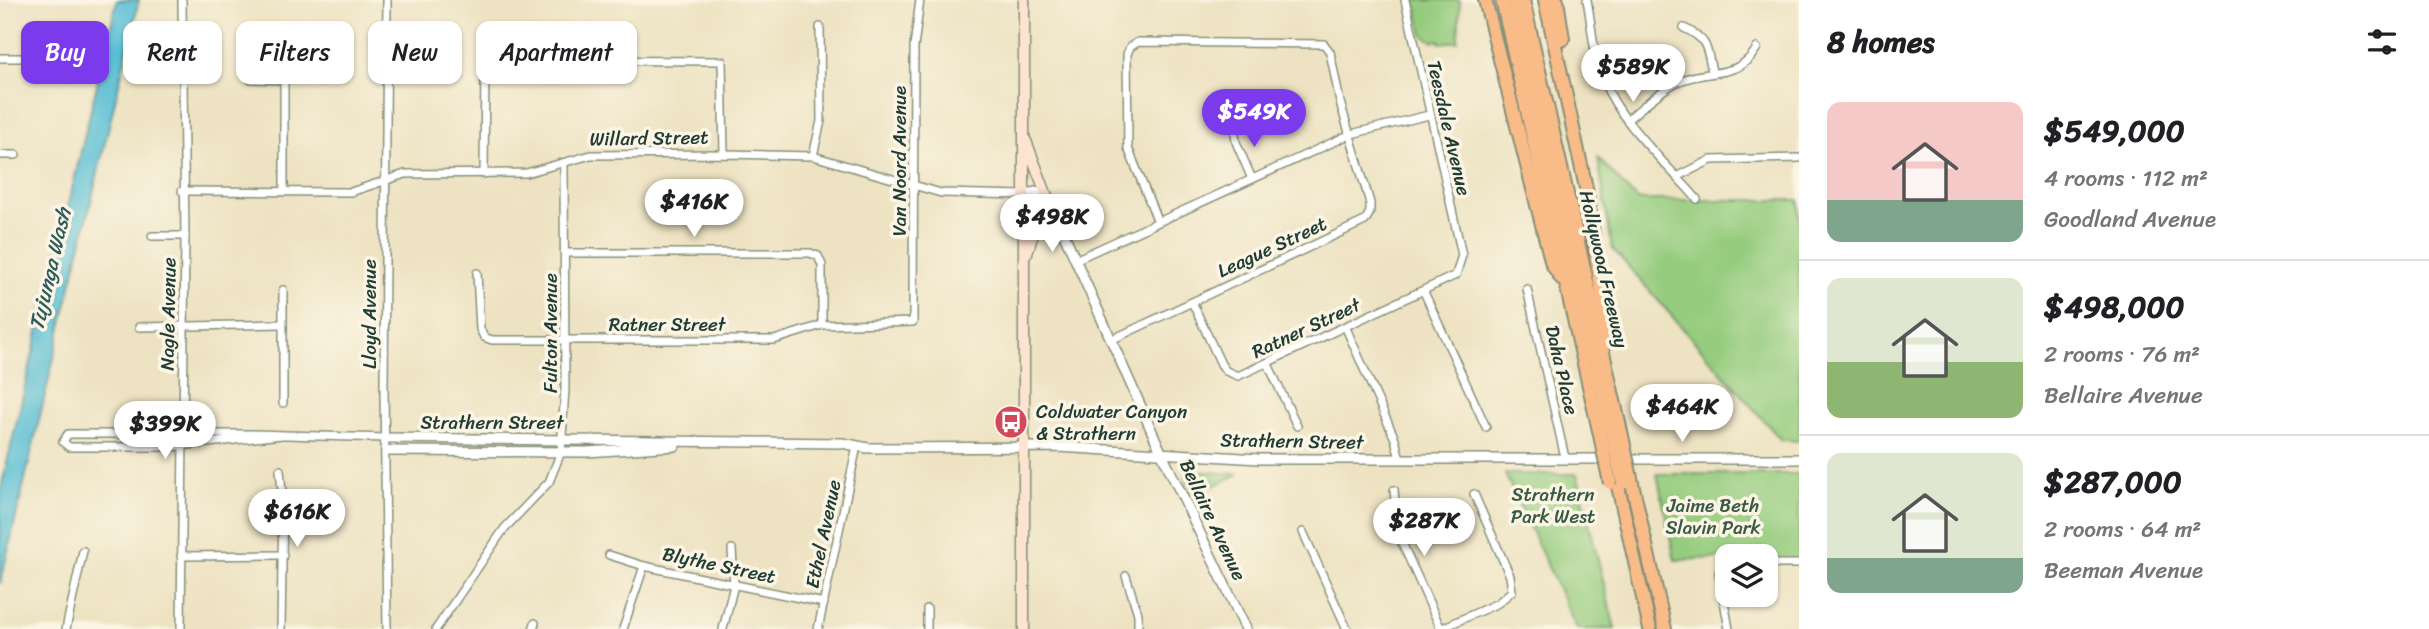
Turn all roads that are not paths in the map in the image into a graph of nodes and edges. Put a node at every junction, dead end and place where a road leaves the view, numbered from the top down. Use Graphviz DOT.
graph roads {
  1 [pos="182,0"];
  2 [pos="387,0"];
  3 [pos="919,0"];
  4 [pos="1024,0"];
  5 [pos="1405,0"];
  6 [pos="1485,0"];
  7 [pos="1502,0"];
  8 [pos="1508,0"];
  9 [pos="1514,0"];
  10 [pos="1523,0"];
  11 [pos="1545,0"];
  12 [pos="1557,0"];
  13 [pos="1587,0"];
  14 [pos="820,27"];
  15 [pos="1684,28"];
  16 [pos="1757,48"];
  17 [pos="0,58"];
  18 [pos="21,58"];
  19 [pos="1712,72"];
  20 [pos="284,84"];
  21 [pos="1429,115"];
  22 [pos="1627,120"];
  23 [pos="1234,125"];
  24 [pos="1575,126"];
  25 [pos="1024,133"];
  26 [pos="1352,134"];
  27 [pos="724,154"];
  28 [pos="0,155"];
  29 [pos="16,155"];
  30 [pos="813,156"];
  31 [pos="1799,158"];
  32 [pos="564,163"];
  33 [pos="484,174"];
  34 [pos="1678,177"];
  35 [pos="1252,179"];
  36 [pos="385,181"];
  37 [pos="914,185"];
  38 [pos="182,191"];
  39 [pos="284,191"];
  40 [pos="1023,195"];
  41 [pos="1047,196"];
  42 [pos="1697,198"];
  43 [pos="1158,222"];
  44 [pos="1057,229"];
  45 [pos="152,236"];
  46 [pos="184,236"];
  47 [pos="566,253"];
  48 [pos="1075,260"];
  49 [pos="1462,262"];
  50 [pos="1023,267"];
  51 [pos="477,273"];
  52 [pos="1567,287"];
  53 [pos="1527,289"];
  54 [pos="283,290"];
  55 [pos="1424,292"];
  56 [pos="1192,302"];
  57 [pos="914,322"];
  58 [pos="282,324"];
  59 [pos="822,325"];
  60 [pos="139,327"];
  61 [pos="183,327"];
  62 [pos="1346,328"];
  63 [pos="565,339"];
  64 [pos="1111,340"];
  65 [pos="1602,351"];
  66 [pos="1268,363"];
  67 [pos="284,403"];
  68 [pos="1297,426"];
  69 [pos="1486,427"];
  70 [pos="181,434"];
  71 [pos="282,435"];
  72 [pos="1610,435"];
  73 [pos="385,438"];
  74 [pos="564,439"];
  75 [pos="701,443"];
  76 [pos="181,446"];
  77 [pos="857,446"];
  78 [pos="1024,446"];
  79 [pos="387,451"];
  80 [pos="561,452"];
  81 [pos="1162,454"];
  82 [pos="1565,458"];
  83 [pos="1400,459"];
  84 [pos="1799,459"];
  85 [pos="280,470"];
  86 [pos="1621,483"];
  87 [pos="1394,490"];
  88 [pos="1474,494"];
  89 [pos="1303,532"];
  90 [pos="732,549"];
  91 [pos="83,551"];
  92 [pos="283,555"];
  93 [pos="609,555"];
  94 [pos="181,556"];
  95 [pos="1778,564"];
  96 [pos="1799,564"];
  97 [pos="644,566"];
  98 [pos="1126,576"];
  99 [pos="734,585"];
  100 [pos="824,603"];
  101 [pos="1727,607"];
  102 [pos="928,609"];
  103 [pos="66,629"];
  104 [pos="181,629"];
  105 [pos="281,629"];
  106 [pos="387,629"];
  107 [pos="436,629"];
  108 [pos="623,629"];
  109 [pos="723,629"];
  110 [pos="818,629"];
  111 [pos="927,629"];
  112 [pos="1024,629"];
  113 [pos="1138,629"];
  114 [pos="1245,629"];
  115 [pos="1347,629"];
  116 [pos="1440,629"];
  117 [pos="1643,629"];
  118 [pos="1650,629"];
  119 [pos="1655,629"];
  120 [pos="1665,629"];
  121 [pos="1729,629"];
  1 -- 38 [label="street, Nagle Avenue"];
  2 -- 36 [label="street, Lloyd Avenue"];
  3 -- 37 [label="street, Van Noord Avenue"];
  4 -- 25 [label="main road"];
  5 -- 21 [label="street, Teesdale Avenue"];
  6 -- 52 [label="highway"];
  7 -- 52 [label="highway, Hollywood Freeway"];
  8 -- 72 [label="highway"];
  9 -- 72 [label="highway"];
  10 -- 65 [label="highway, Hollywood Freeway"];
  11 -- 24 [label="highway"];
  12 -- 24 [label="highway"];
  13 -- 22 [label="street"];
  14 -- 30 [label="street"];
  15 -- 19 [label="street"];
  16 -- 19 [label="street"];
  17 -- 18 [label="street"];
  19 -- 22 [label="street"];
  20 -- 39 [label="street"];
  21 -- 26 [label="street"];
  21 -- 49 [label="street, Teesdale Avenue"];
  22 -- 34 [label="street"];
  23 -- 35 [label="street"];
  24 -- 65 [label="highway"];
  25 -- 40 [label="main road"];
  25 -- 41 [label="main road"];
  26 -- 35 [label="street"];
  26 -- 43 [label="street"];
  26 -- 56 [label="street, League Street"];
  27 -- 30 [label="street, Willard Street"];
  27 -- 32 [label="street, Willard Street"];
  27 -- 33 [label="street"];
  28 -- 29 [label="street"];
  30 -- 37 [label="street, Willard Street"];
  31 -- 34 [label="street"];
  32 -- 33 [label="street, Willard Street"];
  32 -- 47 [label="street, Fulton Avenue"];
  33 -- 36 [label="street, Willard Street"];
  34 -- 42 [label="street"];
  35 -- 43 [label="street"];
  36 -- 39 [label="street, Willard Street"];
  36 -- 73 [label="street, Lloyd Avenue"];
  37 -- 40 [label="street, Willard Street"];
  37 -- 57 [label="street, Van Noord Avenue"];
  38 -- 39 [label="street, Willard Street"];
  38 -- 46 [label="street, Nagle Avenue"];
  40 -- 41 [label="street"];
  40 -- 44 [label="street"];
  40 -- 50 [label="main road"];
  41 -- 48 [label="street, Bellaire Avenue"];
  43 -- 48 [label="street"];
  44 -- 48 [label="street"];
  44 -- 50 [label="main road"];
  45 -- 46 [label="street"];
  46 -- 61 [label="street, Nagle Avenue"];
  47 -- 59 [label="street"];
  47 -- 63 [label="street, Fulton Avenue"];
  48 -- 64 [label="street, Bellaire Avenue"];
  49 -- 55 [label="street, Ratner Street"];
  50 -- 78 [label="main road"];
  51 -- 63 [label="street, Ratner Street"];
  52 -- 72 [label="highway, Hollywood Freeway"];
  53 -- 82 [label="street, Daha Place"];
  54 -- 58 [label="street"];
  55 -- 62 [label="street, Ratner Street"];
  55 -- 69 [label="street"];
  56 -- 64 [label="street, League Street"];
  56 -- 66 [label="street, Ratner Street"];
  57 -- 59 [label="street, Ratner Street"];
  58 -- 61 [label="street"];
  58 -- 67 [label="street"];
  59 -- 63 [label="street, Ratner Street"];
  60 -- 61 [label="street"];
  61 -- 70 [label="street, Nagle Avenue"];
  62 -- 66 [label="street, Ratner Street"];
  62 -- 83 [label="street"];
  63 -- 74 [label="street, Fulton Avenue"];
  64 -- 81 [label="street, Bellaire Avenue"];
  65 -- 72 [label="highway, Hollywood Freeway"];
  66 -- 68 [label="street"];
  70 -- 71 [label="street, Strathern Street"];
  70 -- 76 [label="street, Nagle Avenue"];
  70 -- 76 [label="street, Strathern Street"];
  71 -- 73 [label="street, Strathern Street"];
  71 -- 76 [label="street, Strathern Street"];
  72 -- 86 [label="highway, Hollywood Freeway, bridge"];
  72 -- 86 [label="highway, Hollywood Freeway, bridge"];
  73 -- 74 [label="street, Strathern Street"];
  73 -- 79 [label="street, Lloyd Avenue"];
  74 -- 75 [label="street, Strathern Street"];
  74 -- 80 [label="street, Fulton Avenue"];
  75 -- 77 [label="street, Strathern Street"];
  75 -- 80 [label="street, Strathern Street"];
  76 -- 94 [label="street, Nagle Avenue"];
  77 -- 78 [label="street, Strathern Street"];
  77 -- 100 [label="street, Ethel Avenue"];
  78 -- 81 [label="street, Strathern Street"];
  78 -- 112 [label="main road"];
  79 -- 80 [label="street, Strathern Street"];
  79 -- 106 [label="street, Lloyd Avenue"];
  80 -- 107 [label="street, Fulton Avenue"];
  81 -- 83 [label="street, Strathern Street"];
  81 -- 114 [label="street, Bellaire Avenue"];
  82 -- 83 [label="street, Strathern Street"];
  82 -- 84 [label="street, Strathern Street"];
  85 -- 92 [label="street"];
  86 -- 117 [label="highway, Hollywood Freeway"];
  86 -- 118 [label="highway"];
  86 -- 119 [label="highway"];
  86 -- 120 [label="highway, Hollywood Freeway"];
  87 -- 116 [label="street"];
  88 -- 116 [label="street"];
  89 -- 115 [label="street"];
  90 -- 99 [label="street"];
  91 -- 103 [label="street"];
  92 -- 94 [label="street"];
  92 -- 105 [label="street"];
  93 -- 97 [label="street, Blythe Street"];
  94 -- 104 [label="street, Nagle Avenue"];
  95 -- 96 [label="street"];
  97 -- 99 [label="street, Blythe Street"];
  97 -- 108 [label="street"];
  98 -- 113 [label="street"];
  99 -- 100 [label="street, Blythe Street"];
  99 -- 109 [label="street"];
  100 -- 110 [label="street, Ethel Avenue"];
  101 -- 121 [label="street"];
  102 -- 111 [label="street"];
}
